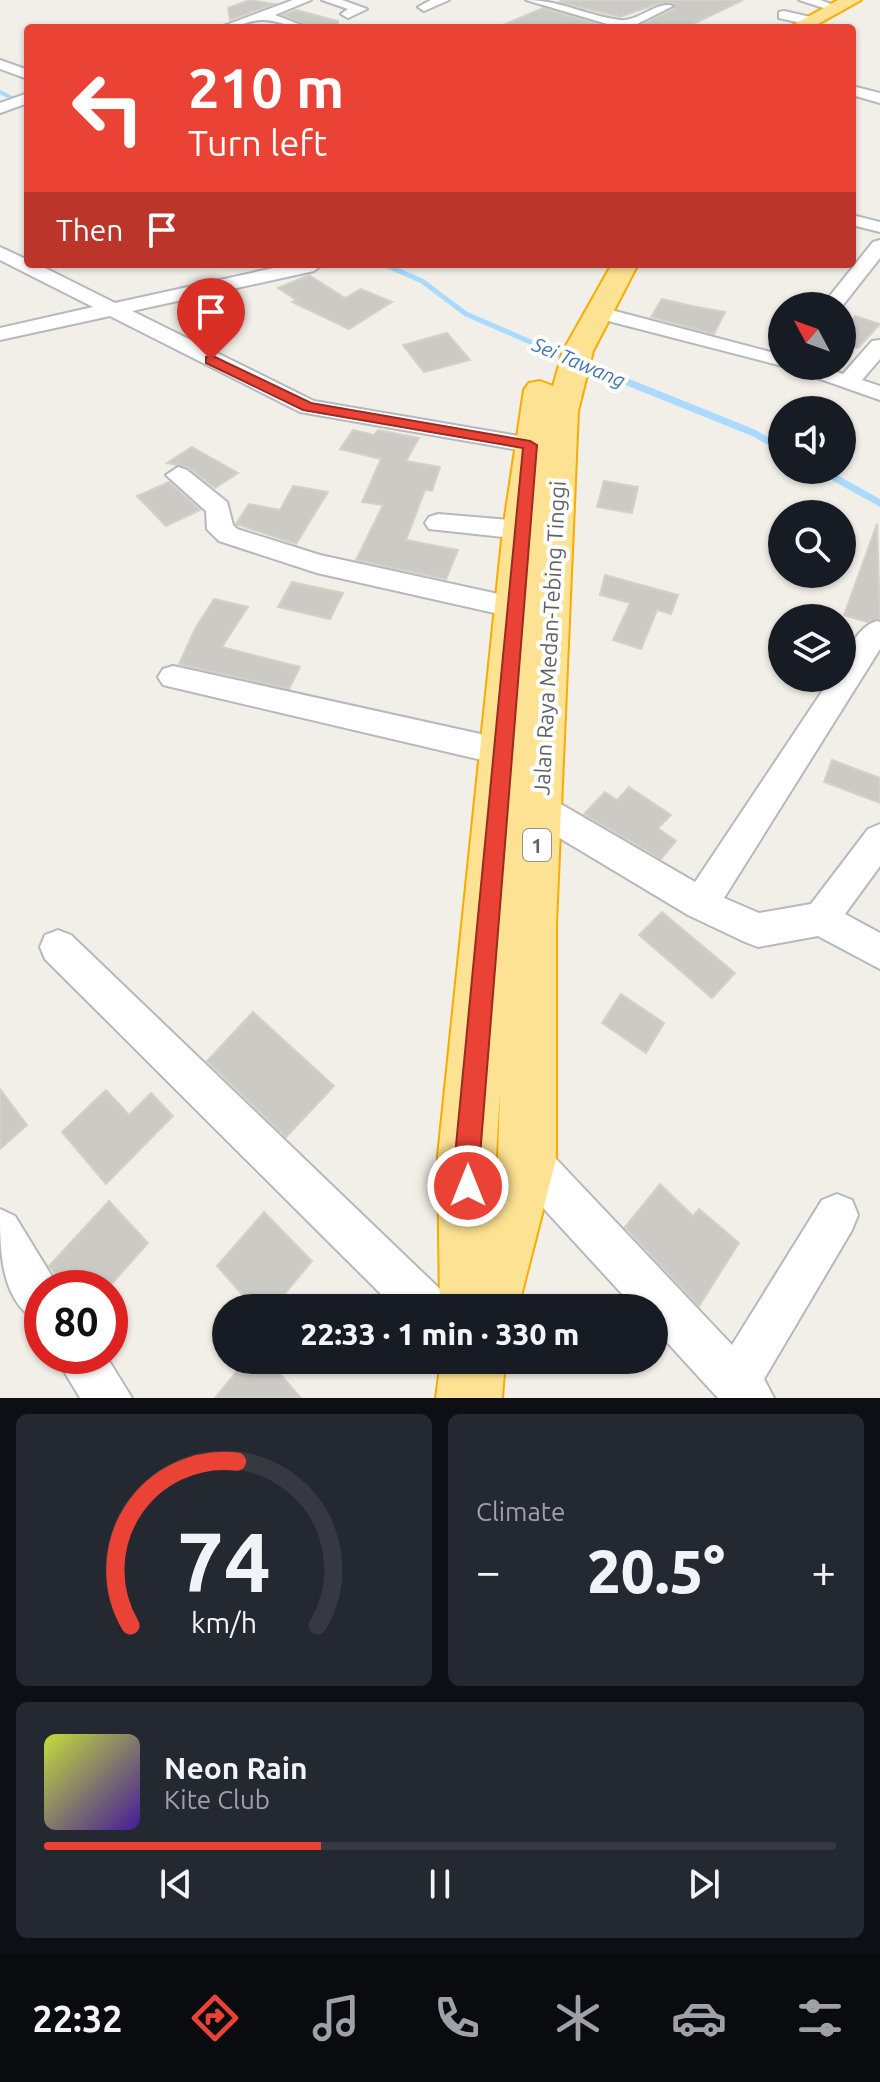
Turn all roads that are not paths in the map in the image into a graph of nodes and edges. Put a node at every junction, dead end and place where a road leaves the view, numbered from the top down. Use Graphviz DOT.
graph roads {
  1 [pos="305,0"];
  2 [pos="328,0"];
  3 [pos="443,0"];
  4 [pos="532,0"];
  5 [pos="805,0"];
  6 [pos="874,0"];
  7 [pos="847,2"];
  8 [pos="667,6"];
  9 [pos="424,7"];
  10 [pos="348,14"];
  11 [pos="264,21"];
  12 [pos="802,23"];
  13 [pos="236,24"];
  14 [pos="622,24"];
  15 [pos="634,24"];
  16 [pos="0,64"];
  17 [pos="24,73"];
  18 [pos="856,91"];
  19 [pos="880,98"];
  20 [pos="24,99"];
  21 [pos="0,108"];
  22 [pos="856,222"];
  23 [pos="879,231"];
  24 [pos="0,253"];
  25 [pos="24,265"];
  26 [pos="30,268"];
  27 [pos="300,268"];
  28 [pos="599,268"];
  29 [pos="623,268"];
  30 [pos="842,292"];
  31 [pos="112,309"];
  32 [pos="596,312"];
  33 [pos="0,334"];
  34 [pos="880,346"];
  35 [pos="768,358"];
  36 [pos="561,362"];
  37 [pos="842,380"];
  38 [pos="848,382"];
  39 [pos="880,393"];
  40 [pos="530,445"];
  41 [pos="178,475"];
  42 [pos="438,523"];
  43 [pos="521,530"];
  44 [pos="517,608"];
  45 [pos="877,631"];
  46 [pos="173,677"];
  47 [pos="503,752"];
  48 [pos="540,809"];
  49 [pos="880,839"];
  50 [pos="700,904"];
  51 [pos="821,919"];
  52 [pos="58,947"];
  53 [pos="880,952"];
  54 [pos="527,1159"];
  55 [pos="837,1215"];
  56 [pos="0,1231"];
  57 [pos="24,1271"];
  58 [pos="413,1294"];
  59 [pos="472,1294"];
  60 [pos="490,1294"];
  61 [pos="91,1374"];
  62 [pos="472,1374"];
  63 [pos="743,1390"];
  64 [pos="108,1398"];
  65 [pos="469,1398"];
  1 -- 11 [label="street"];
  2 -- 10 [label="street"];
  3 -- 9 [label="street"];
  4 -- 14 [label="street"];
  5 -- 7 [label="street"];
  6 -- 12 [label="highway"];
  7 -- 12 [label="highway"];
  8 -- 15 [label="street"];
  11 -- 13 [label="street"];
  16 -- 17 [label="street"];
  18 -- 19 [label="street"];
  20 -- 21 [label="street"];
  22 -- 23 [label="street"];
  23 -- 30 [label="street"];
  24 -- 25 [label="street"];
  26 -- 31 [label="street"];
  27 -- 31 [label="street"];
  28 -- 36 [label="highway, Jalan Raya Medan-Tebing Tinggi / 1"];
  29 -- 32 [label="highway, Jalan Raya Medan-Tebing Tinggi / 1"];
  31 -- 33 [label="street"];
  31 -- 40 [label="street"];
  32 -- 35 [label="street"];
  32 -- 36 [label="highway, Jalan Raya Medan-Tebing Tinggi / 1"];
  34 -- 38 [label="street"];
  36 -- 40 [label="highway, Jalan Raya Medan-Tebing Tinggi / 1"];
  36 -- 48 [label="highway, Jalan Raya Medan-Tebing Tinggi / 1"];
  37 -- 38 [label="street"];
  38 -- 39 [label="street"];
  40 -- 43 [label="highway, Jalan Raya Medan-Tebing Tinggi / 1"];
  41 -- 44 [label="street"];
  42 -- 43 [label="street"];
  43 -- 44 [label="highway, Jalan Raya Medan-Tebing Tinggi / 1"];
  44 -- 47 [label="highway, Jalan Raya Medan-Tebing Tinggi / 1"];
  45 -- 50 [label="street"];
  46 -- 47 [label="street"];
  47 -- 59 [label="highway, Jalan Raya Medan-Tebing Tinggi / 1"];
  48 -- 50 [label="street"];
  48 -- 54 [label="highway, Jalan Raya Medan-Tebing Tinggi / 1"];
  49 -- 51 [label="street"];
  50 -- 51 [label="street"];
  51 -- 53 [label="street"];
  52 -- 58 [label="street"];
  54 -- 60 [label="highway, Jalan Raya Medan-Tebing Tinggi / 1"];
  54 -- 63 [label="street"];
  55 -- 63 [label="street"];
  56 -- 57 [label="street"];
  61 -- 64 [label="street"];
  62 -- 65 [label="highway"];
}
